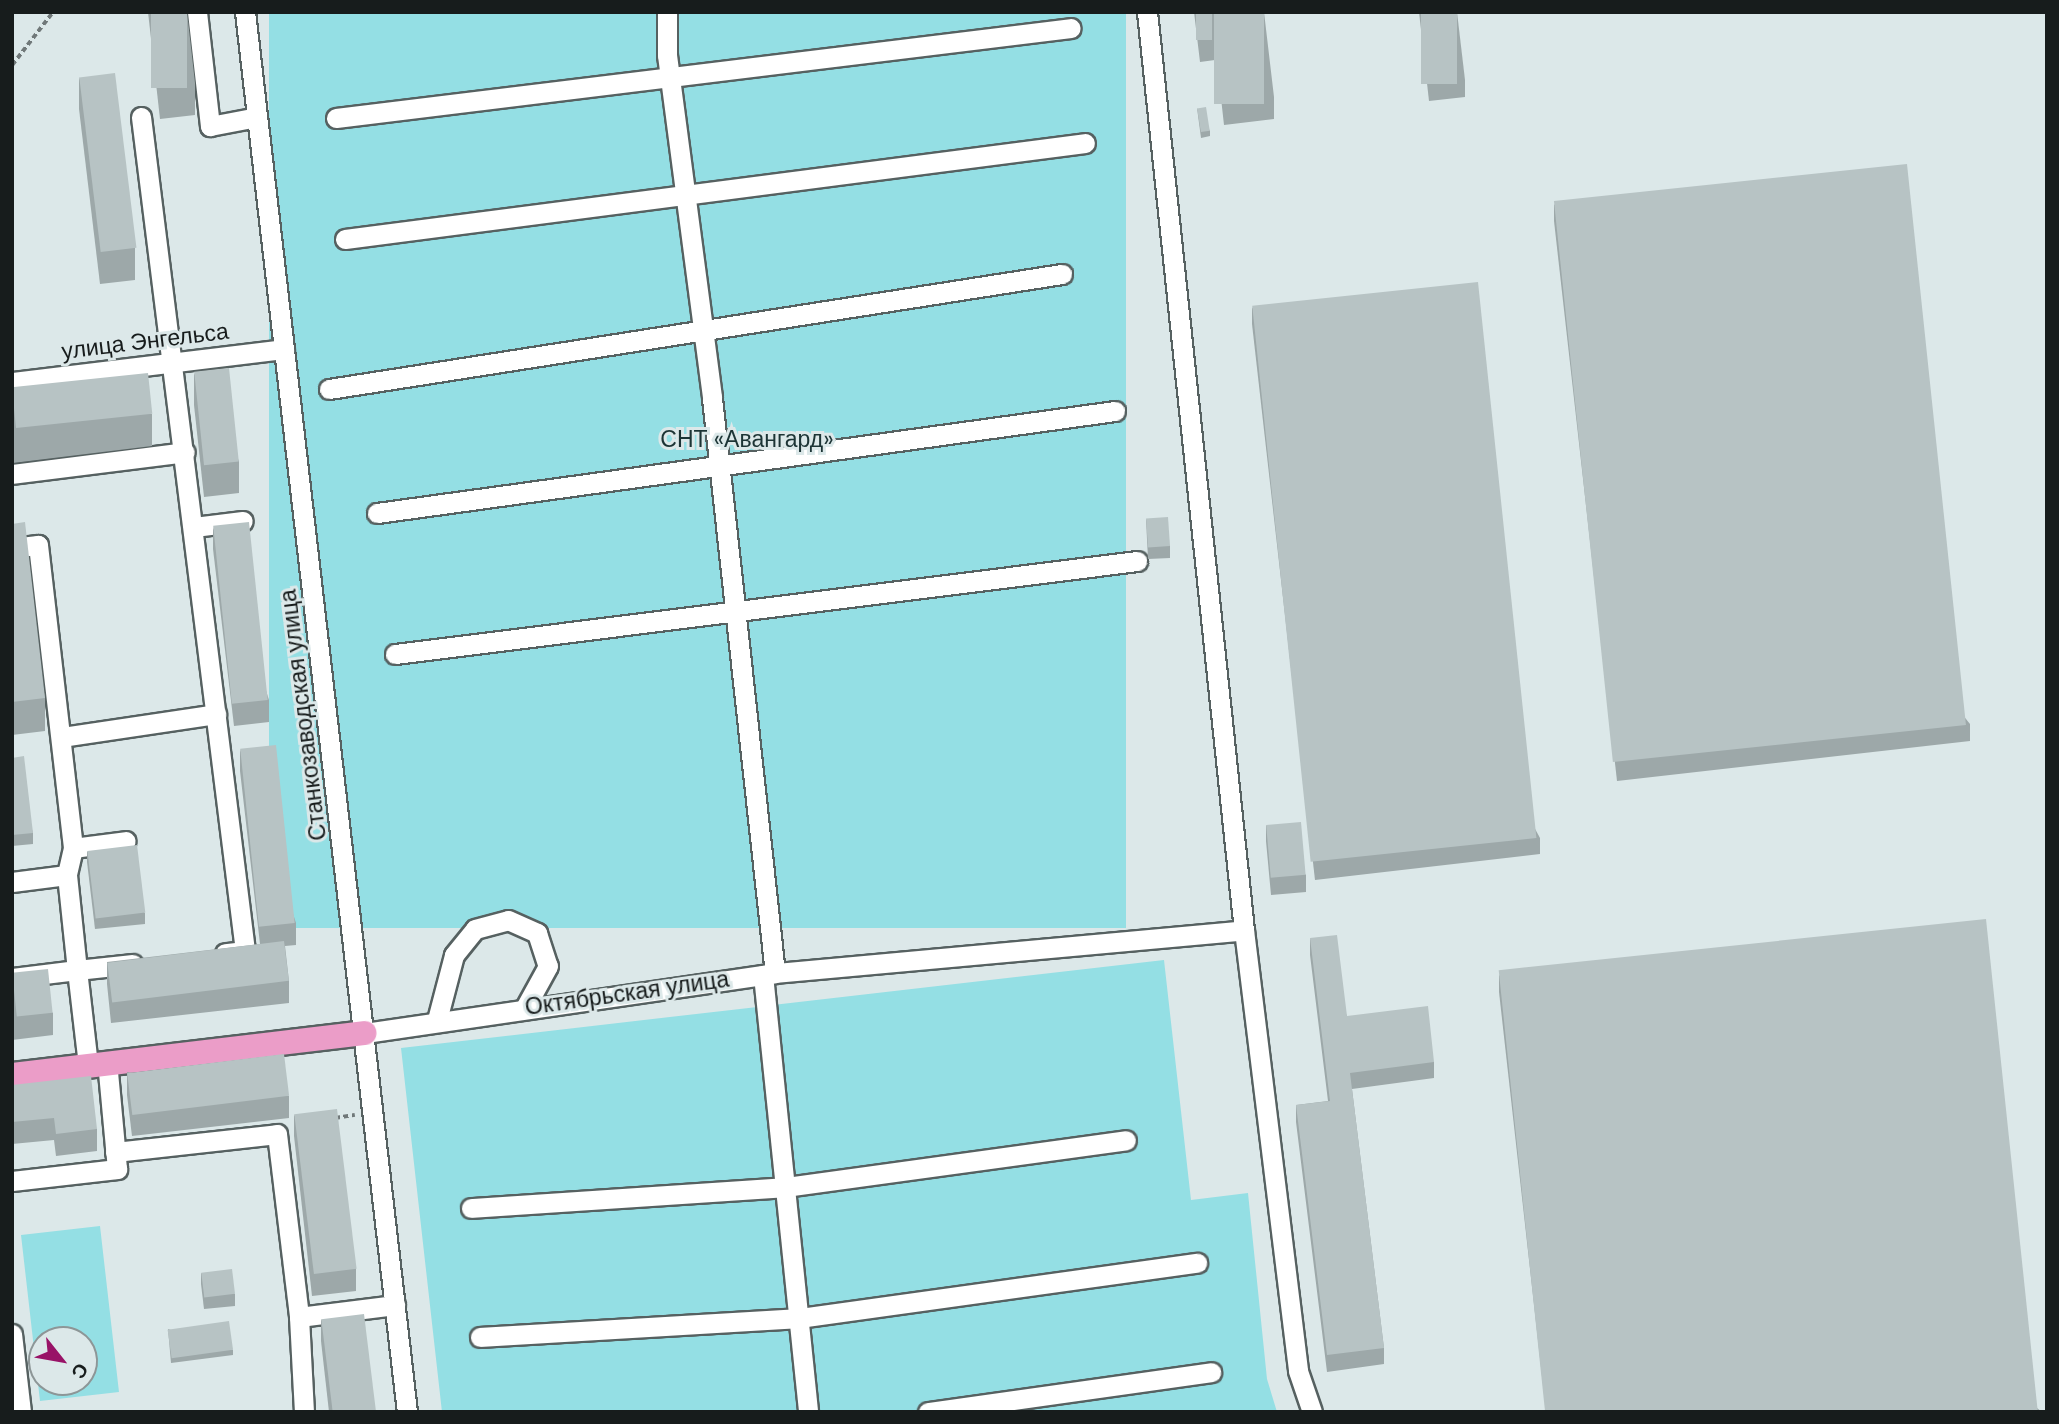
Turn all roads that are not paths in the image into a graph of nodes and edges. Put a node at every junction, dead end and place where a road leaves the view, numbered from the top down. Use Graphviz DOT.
graph roads {
  1 [pos="197,12"];
  2 [pos="245,12"];
  3 [pos="667,12"];
  4 [pos="1147,12"];
  5 [pos="1071,28"];
  6 [pos="670,76"];
  7 [pos="141,117"];
  8 [pos="257,117"];
  9 [pos="336,118"];
  10 [pos="1086,143"];
  11 [pos="686,198"];
  12 [pos="345,239"];
  13 [pos="1062,274"];
  14 [pos="704,332"];
  15 [pos="284,349"];
  16 [pos="174,363"];
  17 [pos="12,382"];
  18 [pos="329,389"];
  19 [pos="1115,411"];
  20 [pos="185,452"];
  21 [pos="719,468"];
  22 [pos="12,474"];
  23 [pos="377,513"];
  24 [pos="243,521"];
  25 [pos="194,527"];
  26 [pos="12,548"];
  27 [pos="1137,561"];
  28 [pos="736,615"];
  29 [pos="395,654"];
  30 [pos="216,714"];
  31 [pos="62,737"];
  32 [pos="127,841"];
  33 [pos="73,848"];
  34 [pos="67,875"];
  35 [pos="12,882"];
  36 [pos="1244,930"];
  37 [pos="206,956"];
  38 [pos="155,961"];
  39 [pos="77,970"];
  40 [pos="769,974"];
  41 [pos="12,978"];
  42 [pos="526,1006"];
  43 [pos="437,1020"];
  44 [pos="365,1033"];
  45 [pos="98,1063"];
  46 [pos="12,1075"];
  47 [pos="1126,1140"];
  48 [pos="115,1152"];
  49 [pos="12,1181"];
  50 [pos="785,1187"];
  51 [pos="471,1208"];
  52 [pos="1197,1263"];
  53 [pos="396,1305"];
  54 [pos="299,1317"];
  55 [pos="799,1318"];
  56 [pos="12,1334"];
  57 [pos="480,1337"];
  58 [pos="1212,1372"];
  59 [pos="21,1412"];
  60 [pos="304,1412"];
  61 [pos="407,1412"];
  62 [pos="808,1412"];
  63 [pos="928,1412"];
  64 [pos="1312,1412"];
  1 -- 8 [label="street"];
  2 -- 8 [label="street, Станкозаводская улица"];
  3 -- 6 [label="street"];
  4 -- 36 [label="street"];
  5 -- 6 [label="street"];
  6 -- 9 [label="street"];
  6 -- 11 [label="street"];
  7 -- 16 [label="street"];
  8 -- 15 [label="street, Станкозаводская улица"];
  10 -- 11 [label="street"];
  11 -- 12 [label="street"];
  11 -- 14 [label="street"];
  13 -- 14 [label="street"];
  14 -- 18 [label="street"];
  14 -- 21 [label="street"];
  15 -- 16 [label="street, улица Энгельса"];
  15 -- 44 [label="street, Станкозаводская улица"];
  16 -- 17 [label="street, улица Энгельса"];
  16 -- 20 [label="street"];
  19 -- 21 [label="street"];
  20 -- 22 [label="street"];
  20 -- 25 [label="street"];
  21 -- 23 [label="street"];
  21 -- 28 [label="street"];
  24 -- 25 [label="street"];
  25 -- 30 [label="street"];
  26 -- 31 [label="street"];
  27 -- 28 [label="street"];
  28 -- 29 [label="street"];
  28 -- 40 [label="street"];
  30 -- 31 [label="street"];
  30 -- 37 [label="street"];
  31 -- 33 [label="street"];
  32 -- 33 [label="street"];
  33 -- 34 [label="street"];
  34 -- 35 [label="street"];
  34 -- 39 [label="street"];
  36 -- 40 [label="street, Октябрьская улица"];
  36 -- 64 [label="street"];
  38 -- 39 [label="street"];
  39 -- 41 [label="street"];
  39 -- 45 [label="street"];
  40 -- 42 [label="street, Октябрьская улица"];
  40 -- 50 [label="street"];
  42 -- 43 [label="street, Октябрьская улица"];
  42 -- 43 [label="street"];
  43 -- 44 [label="street, Октябрьская улица"];
  44 -- 45 [label="main road, Октябрьская улица"];
  44 -- 53 [label="street, Станкозаводская улица"];
  45 -- 46 [label="main road, Октябрьская улица"];
  45 -- 48 [label="street"];
  47 -- 50 [label="street"];
  48 -- 49 [label="street"];
  48 -- 54 [label="street"];
  50 -- 51 [label="street"];
  50 -- 55 [label="street"];
  52 -- 55 [label="street"];
  53 -- 54 [label="street"];
  53 -- 61 [label="street, Станкозаводская улица"];
  54 -- 60 [label="street"];
  55 -- 57 [label="street"];
  55 -- 62 [label="street"];
  56 -- 59 [label="street"];
  58 -- 63 [label="street"];
}
